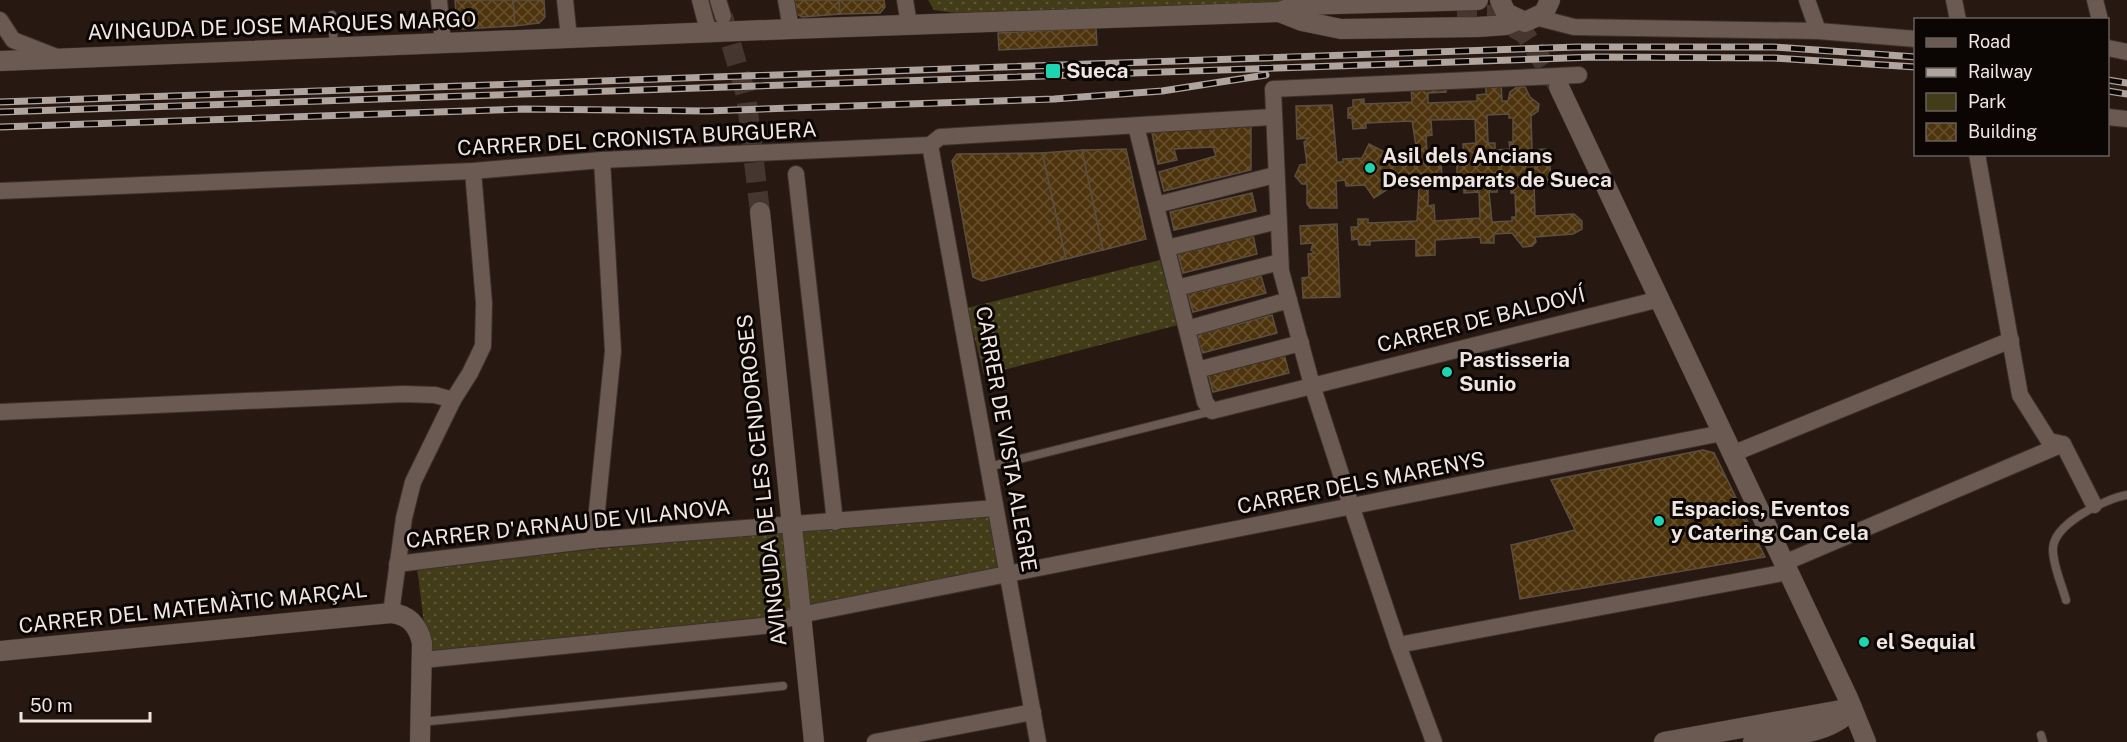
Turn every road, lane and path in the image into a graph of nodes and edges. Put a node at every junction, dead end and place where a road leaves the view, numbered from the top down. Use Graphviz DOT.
graph roads {
  1 [pos="439,0"];
  2 [pos="565,0"];
  3 [pos="700,0"];
  4 [pos="786,0"];
  5 [pos="905,0"];
  6 [pos="1478,0"];
  7 [pos="1500,0"];
  8 [pos="1550,0"];
  9 [pos="1807,0"];
  10 [pos="1954,0"];
  11 [pos="2095,0"];
  12 [pos="1279,12"];
  13 [pos="332,15"];
  14 [pos="1457,15"];
  15 [pos="1539,18"];
  16 [pos="1958,18"];
  17 [pos="2100,18"];
  18 [pos="0,20"];
  19 [pos="1518,20"];
  20 [pos="1302,21"];
  21 [pos="909,25"];
  22 [pos="791,29"];
  23 [pos="1818,31"];
  24 [pos="709,34"];
  25 [pos="569,38"];
  26 [pos="1914,39"];
  27 [pos="443,44"];
  28 [pos="334,48"];
  29 [pos="2109,48"];
  30 [pos="2127,52"];
  31 [pos="63,59"];
  32 [pos="0,62"];
  33 [pos="1579,75"];
  34 [pos="1559,87"];
  35 [pos="1274,117"];
  36 [pos="2109,117"];
  37 [pos="2127,119"];
  38 [pos="1136,126"];
  39 [pos="930,144"];
  40 [pos="1977,156"];
  41 [pos="602,160"];
  42 [pos="472,171"];
  43 [pos="796,174"];
  44 [pos="1275,175"];
  45 [pos="0,191"];
  46 [pos="1156,205"];
  47 [pos="760,212"];
  48 [pos="1278,221"];
  49 [pos="1167,248"];
  50 [pos="1280,262"];
  51 [pos="1177,288"];
  52 [pos="1659,299"];
  53 [pos="1289,300"];
  54 [pos="1187,329"];
  55 [pos="2011,340"];
  56 [pos="1301,343"];
  57 [pos="1197,370"];
  58 [pos="1312,385"];
  59 [pos="453,400"];
  60 [pos="1212,411"];
  61 [pos="0,412"];
  62 [pos="1722,433"];
  63 [pos="2062,444"];
  64 [pos="1732,454"];
  65 [pos="988,467"];
  66 [pos="2127,495"];
  67 [pos="2094,505"];
  68 [pos="995,508"];
  69 [pos="1352,508"];
  70 [pos="835,522"];
  71 [pos="791,526"];
  72 [pos="594,540"];
  73 [pos="397,564"];
  74 [pos="1786,568"];
  75 [pos="1007,574"];
  76 [pos="2066,600"];
  77 [pos="391,613"];
  78 [pos="800,615"];
  79 [pos="1398,645"];
  80 [pos="0,651"];
  81 [pos="423,660"];
  82 [pos="783,686"];
  83 [pos="1852,708"];
  84 [pos="1033,712"];
  85 [pos="1831,727"];
  86 [pos="421,732"];
  87 [pos="814,742"];
  88 [pos="875,742"];
  89 [pos="1038,742"];
  90 [pos="1434,742"];
  91 [pos="1664,742"];
  92 [pos="1753,742"];
  93 [pos="1861,742"];
  94 [pos="1866,742"];
  1 -- 27 [label="street"];
  2 -- 25 [label="street"];
  3 -- 24 [label="street"];
  4 -- 22 [label="street"];
  5 -- 21 [label="street"];
  6 -- 12 [label="street"];
  7 -- 19 [label="street"];
  8 -- 15 [label="street"];
  9 -- 23 [label="street"];
  10 -- 16 [label="street"];
  11 -- 17 [label="street"];
  12 -- 20 [label="street"];
  12 -- 21 [label="street, AVINGUDA DE JOSE MARQUES MARGO"];
  13 -- 28 [label="lane"];
  14 -- 20 [label="street"];
  15 -- 19 [label="street"];
  15 -- 23 [label="street"];
  18 -- 31 [label="street"];
  19 -- 20 [label="street"];
  21 -- 22 [label="street, AVINGUDA DE JOSE MARQUES MARGO"];
  22 -- 24 [label="street, AVINGUDA DE JOSE MARQUES MARGO"];
  23 -- 26 [label="street"];
  24 -- 25 [label="street, AVINGUDA DE JOSE MARQUES MARGO"];
  25 -- 27 [label="street, AVINGUDA DE JOSE MARQUES MARGO"];
  27 -- 28 [label="street, AVINGUDA DE JOSE MARQUES MARGO"];
  28 -- 31 [label="street, AVINGUDA DE JOSE MARQUES MARGO"];
  29 -- 30 [label="street"];
  31 -- 32 [label="street, AVINGUDA DE JOSE MARQUES MARGO"];
  33 -- 35 [label="street"];
  34 -- 52 [label="street"];
  35 -- 38 [label="street, CARRER DEL CRONISTA BURGUERA"];
  35 -- 44 [label="street"];
  36 -- 37 [label="street"];
  38 -- 39 [label="street, CARRER DEL CRONISTA BURGUERA"];
  38 -- 46 [label="street"];
  39 -- 41 [label="street, CARRER DEL CRONISTA BURGUERA"];
  39 -- 65 [label="street, CARRER DE VISTA ALEGRE"];
  40 -- 55 [label="street"];
  41 -- 42 [label="street, CARRER DEL CRONISTA BURGUERA"];
  41 -- 72 [label="street"];
  42 -- 45 [label="street, CARRER DEL CRONISTA BURGUERA"];
  42 -- 59 [label="street"];
  43 -- 70 [label="street"];
  44 -- 46 [label="street"];
  44 -- 48 [label="street"];
  46 -- 49 [label="street"];
  47 -- 71 [label="street, AVINGUDA DE LES CENDOROSES"];
  48 -- 49 [label="street"];
  48 -- 50 [label="street"];
  49 -- 51 [label="street"];
  50 -- 51 [label="street"];
  50 -- 53 [label="street"];
  51 -- 54 [label="street"];
  52 -- 58 [label="street, CARRER DE BALDOVÍ"];
  52 -- 62 [label="street"];
  53 -- 54 [label="street"];
  53 -- 56 [label="street"];
  54 -- 57 [label="street"];
  55 -- 63 [label="street"];
  55 -- 64 [label="street"];
  56 -- 57 [label="street"];
  56 -- 58 [label="street"];
  57 -- 60 [label="street"];
  58 -- 60 [label="street, CARRER DE BALDOVÍ"];
  58 -- 69 [label="street"];
  59 -- 61 [label="street"];
  59 -- 73 [label="street"];
  60 -- 65 [label="lane"];
  62 -- 64 [label="street"];
  62 -- 69 [label="street, CARRER DELS MARENYS"];
  63 -- 67 [label="street"];
  63 -- 74 [label="street"];
  64 -- 74 [label="street"];
  65 -- 68 [label="street, CARRER DE VISTA ALEGRE"];
  66 -- 67 [label="lane"];
  67 -- 76 [label="lane"];
  68 -- 70 [label="street, CARRER D'ARNAU DE VILANOVA"];
  68 -- 75 [label="street, CARRER DE VISTA ALEGRE"];
  69 -- 75 [label="street, CARRER DELS MARENYS"];
  69 -- 79 [label="street"];
  70 -- 71 [label="street, CARRER D'ARNAU DE VILANOVA"];
  71 -- 72 [label="street, CARRER D'ARNAU DE VILANOVA"];
  71 -- 78 [label="street, AVINGUDA DE LES CENDOROSES"];
  72 -- 73 [label="street, CARRER D'ARNAU DE VILANOVA"];
  73 -- 77 [label="street"];
  74 -- 79 [label="street"];
  74 -- 83 [label="street"];
  75 -- 78 [label="street, CARRER DELS MARENYS"];
  75 -- 84 [label="street, CARRER DE VISTA ALEGRE"];
  77 -- 80 [label="street, CARRER DEL MATEMÀTIC MARÇAL"];
  77 -- 81 [label="street"];
  78 -- 81 [label="street, CARRER DELS MARENYS"];
  78 -- 87 [label="street, AVINGUDA DE LES CENDOROSES"];
  79 -- 90 [label="street"];
  81 -- 86 [label="street"];
  82 -- 86 [label="lane"];
  83 -- 85 [label="street"];
  83 -- 91 [label="street"];
  83 -- 94 [label="street"];
  84 -- 88 [label="street"];
  84 -- 89 [label="street, CARRER DE VISTA ALEGRE"];
  85 -- 92 [label="street"];
  85 -- 93 [label="street"];
}
